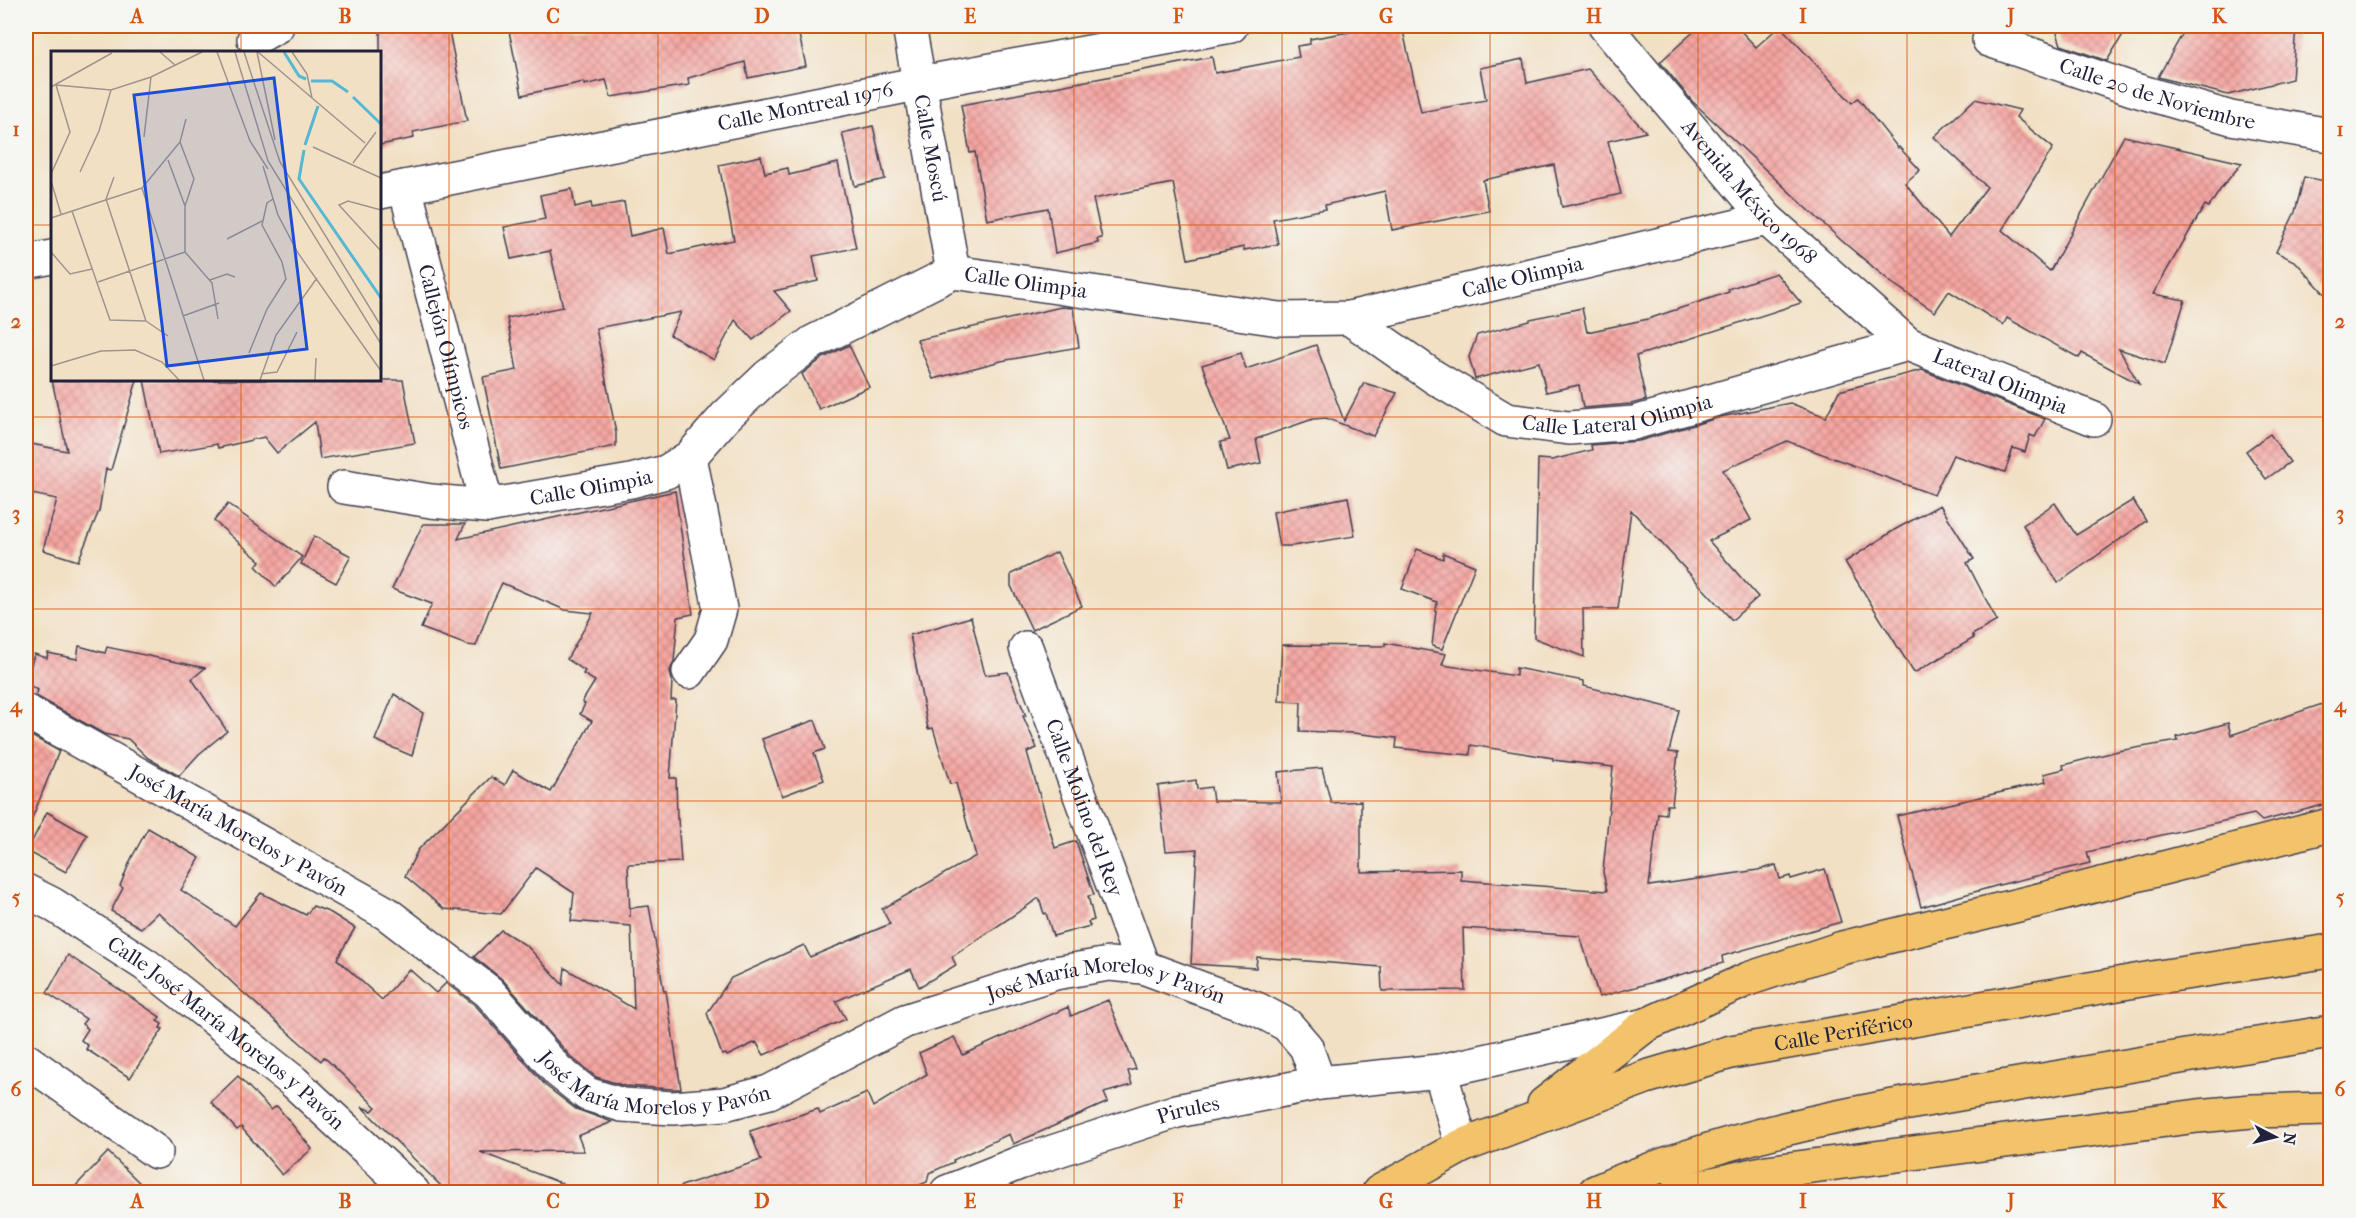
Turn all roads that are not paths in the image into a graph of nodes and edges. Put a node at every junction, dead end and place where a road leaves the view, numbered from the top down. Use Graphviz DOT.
graph roads {
  1 [pos="909,26"];
  2 [pos="1231,26"];
  3 [pos="1605,26"];
  4 [pos="1989,40"];
  5 [pos="921,83"];
  6 [pos="2331,135"];
  7 [pos="392,189"];
  8 [pos="1767,219"];
  9 [pos="51,257"];
  10 [pos="26,262"];
  11 [pos="953,272"];
  12 [pos="1349,318"];
  13 [pos="1908,344"];
  14 [pos="2094,419"];
  15 [pos="690,457"];
  16 [pos="344,487"];
  17 [pos="487,506"];
  18 [pos="1026,648"];
  19 [pos="689,672"];
  20 [pos="27,712"];
  21 [pos="2331,825"];
  22 [pos="26,891"];
  23 [pos="2331,951"];
  24 [pos="1143,967"];
  25 [pos="1646,1025"];
  26 [pos="2331,1032"];
  27 [pos="26,1060"];
  28 [pos="1440,1071"];
  29 [pos="1319,1083"];
  30 [pos="2331,1109"];
  31 [pos="1517,1125"];
  32 [pos="1462,1146"];
  33 [pos="156,1152"];
  34 [pos="413,1192"];
  35 [pos="947,1192"];
  36 [pos="1379,1192"];
  37 [pos="1595,1192"];
  38 [pos="1677,1192"];
  1 -- 5 [label="street, Calle Moscú"];
  2 -- 5 [label="street, Calle Montreal 1976"];
  3 -- 8 [label="street, Avenida México 1968"];
  4 -- 6 [label="street, Calle 20 de Noviembre"];
  5 -- 7 [label="street, Calle Montreal 1976"];
  5 -- 11 [label="street, Calle Moscú"];
  7 -- 17 [label="street, Callejón Olímpicos"];
  8 -- 12 [label="street, Calle Olimpia"];
  8 -- 13 [label="street, Avenida México 1968"];
  9 -- 10 [label="street"];
  11 -- 12 [label="street, Calle Olimpia"];
  11 -- 15 [label="street, Calle Olimpia"];
  12 -- 13 [label="street, Calle Lateral Olimpia"];
  13 -- 14 [label="street, Lateral Olimpia"];
  15 -- 17 [label="street, Calle Olimpia"];
  15 -- 19 [label="street"];
  16 -- 17 [label="street, Calle Olimpia"];
  18 -- 24 [label="street, Calle Molino del Rey"];
  20 -- 24 [label="street, José María Morelos y Pavón"];
  21 -- 25 [label="highway"];
  22 -- 34 [label="street, Calle José María Morelos y Pavón"];
  23 -- 31 [label="highway, Calle Periférico"];
  24 -- 29 [label="street, José María Morelos y Pavón"];
  25 -- 28 [label="street, Pirules"];
  25 -- 31 [label="highway"];
  26 -- 37 [label="highway"];
  27 -- 33 [label="street"];
  28 -- 29 [label="street, Pirules"];
  28 -- 32 [label="street"];
  29 -- 35 [label="street, Pirules"];
  30 -- 38 [label="highway"];
  31 -- 32 [label="highway, Calle Periférico"];
  32 -- 36 [label="highway, Calle Periférico"];
}
